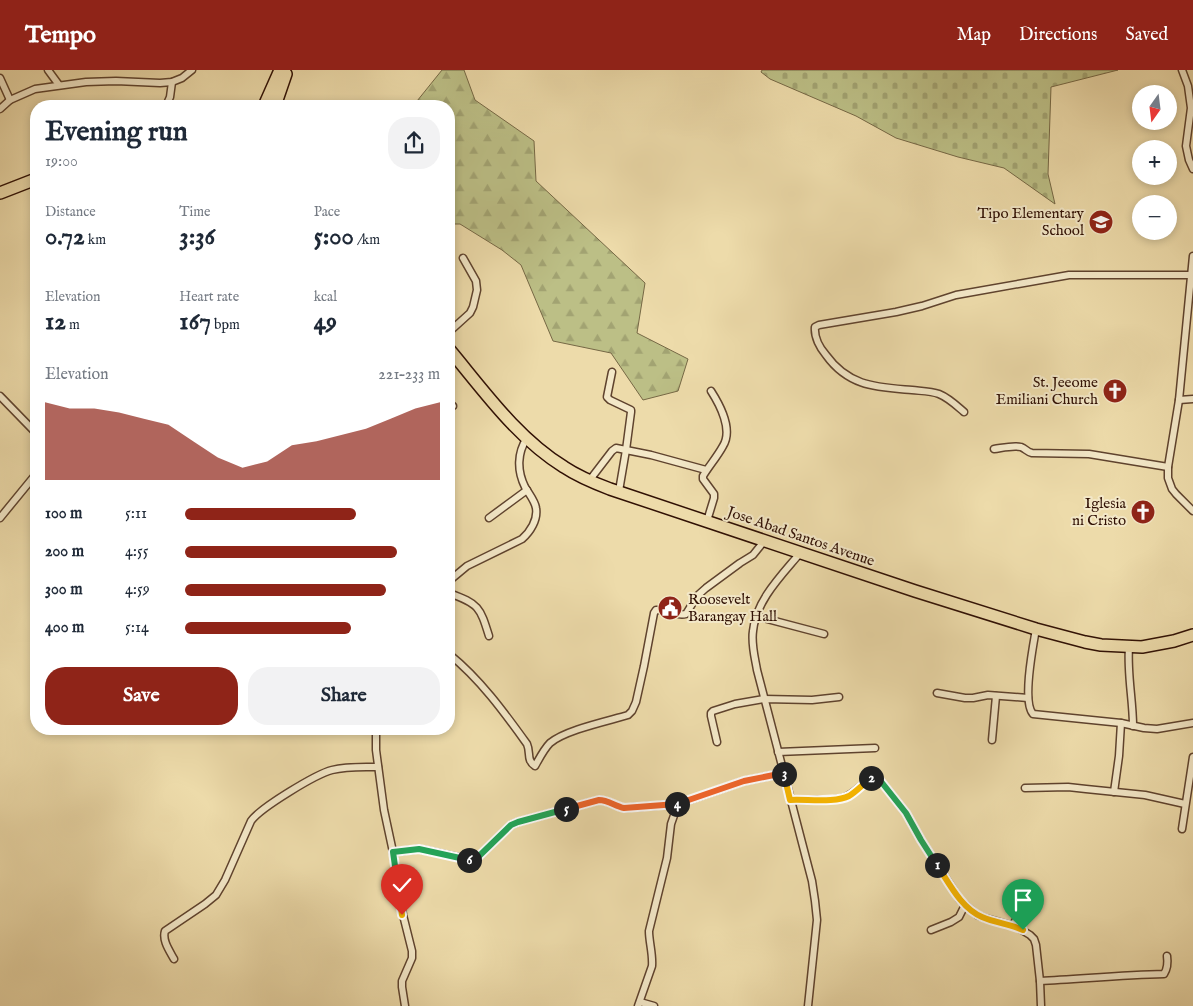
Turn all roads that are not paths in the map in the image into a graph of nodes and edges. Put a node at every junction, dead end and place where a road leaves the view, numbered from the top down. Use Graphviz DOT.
graph roads {
  1 [pos="48,70"];
  2 [pos="192,70"];
  3 [pos="280,70"];
  4 [pos="288,70"];
  5 [pos="1182,70"];
  6 [pos="0,78"];
  7 [pos="172,82"];
  8 [pos="59,85"];
  9 [pos="1190,87"];
  10 [pos="10,100"];
  11 [pos="169,100"];
  12 [pos="267,100"];
  13 [pos="276,100"];
  14 [pos="0,109"];
  15 [pos="1193,169"];
  16 [pos="30,181"];
  17 [pos="0,193"];
  18 [pos="1193,256"];
  19 [pos="463,258"];
  20 [pos="1191,274"];
  21 [pos="455,327"];
  22 [pos="455,355"];
  23 [pos="612,372"];
  24 [pos="711,391"];
  25 [pos="0,396"];
  26 [pos="1193,399"];
  27 [pos="1179,400"];
  28 [pos="964,412"];
  29 [pos="30,427"];
  30 [pos="527,438"];
  31 [pos="994,449"];
  32 [pos="626,450"];
  33 [pos="1168,467"];
  34 [pos="706,470"];
  35 [pos="30,481"];
  36 [pos="589,481"];
  37 [pos="527,490"];
  38 [pos="619,491"];
  39 [pos="1193,511"];
  40 [pos="0,518"];
  41 [pos="488,518"];
  42 [pos="707,521"];
  43 [pos="765,540"];
  44 [pos="801,552"];
  45 [pos="455,576"];
  46 [pos="455,595"];
  47 [pos="756,616"];
  48 [pos="1036,629"];
  49 [pos="824,634"];
  50 [pos="1193,635"];
  51 [pos="489,636"];
  52 [pos="1129,647"];
  53 [pos="455,659"];
  54 [pos="937,693"];
  55 [pos="996,696"];
  56 [pos="839,697"];
  57 [pos="1028,698"];
  58 [pos="764,699"];
  59 [pos="1121,723"];
  60 [pos="1193,723"];
  61 [pos="1133,726"];
  62 [pos="376,735"];
  63 [pos="992,740"];
  64 [pos="717,742"];
  65 [pos="875,748"];
  66 [pos="778,752"];
  67 [pos="1193,757"];
  68 [pos="378,767"];
  69 [pos="784,773"];
  70 [pos="1025,788"];
  71 [pos="1114,792"];
  72 [pos="790,800"];
  73 [pos="1188,801"];
  74 [pos="678,804"];
  75 [pos="1182,829"];
  76 [pos="393,852"];
  77 [pos="1034,892"];
  78 [pos="965,905"];
  79 [pos="1012,926"];
  80 [pos="931,930"];
  81 [pos="1168,956"];
  82 [pos="174,959"];
  83 [pos="1040,981"];
  84 [pos="639,1004"];
  85 [pos="404,1006"];
  86 [pos="654,1006"];
  87 [pos="808,1006"];
  88 [pos="1041,1006"];
  1 -- 8 [label="street"];
  2 -- 7 [label="street"];
  3 -- 12 [label="highway"];
  4 -- 13 [label="highway"];
  5 -- 9 [label="street"];
  6 -- 10 [label="street"];
  7 -- 8 [label="street"];
  7 -- 11 [label="street"];
  8 -- 10 [label="street"];
  9 -- 15 [label="street"];
  10 -- 14 [label="street"];
  16 -- 17 [label="highway"];
  18 -- 20 [label="street"];
  19 -- 21 [label="street"];
  20 -- 27 [label="street"];
  20 -- 28 [label="street"];
  22 -- 30 [label="highway, Jose Abad Santos Avenue"];
  23 -- 32 [label="street"];
  24 -- 34 [label="street"];
  25 -- 29 [label="street"];
  26 -- 27 [label="street"];
  27 -- 33 [label="street"];
  30 -- 36 [label="highway, Jose Abad Santos Avenue"];
  30 -- 37 [label="street"];
  31 -- 33 [label="street"];
  32 -- 34 [label="street"];
  32 -- 36 [label="street"];
  32 -- 38 [label="street"];
  33 -- 39 [label="street"];
  34 -- 42 [label="street"];
  35 -- 40 [label="street"];
  36 -- 38 [label="highway, Jose Abad Santos Avenue"];
  37 -- 41 [label="street"];
  37 -- 45 [label="street"];
  38 -- 42 [label="highway, Jose Abad Santos Avenue"];
  42 -- 43 [label="highway, Jose Abad Santos Avenue"];
  43 -- 44 [label="highway, Jose Abad Santos Avenue"];
  43 -- 53 [label="street"];
  44 -- 47 [label="street"];
  44 -- 48 [label="highway, Jose Abad Santos Avenue"];
  46 -- 51 [label="street"];
  47 -- 49 [label="street"];
  47 -- 58 [label="street"];
  48 -- 52 [label="highway, Jose Abad Santos Avenue"];
  48 -- 57 [label="street"];
  50 -- 52 [label="highway, Jose Abad Santos Avenue"];
  52 -- 61 [label="street"];
  54 -- 55 [label="street"];
  55 -- 57 [label="street"];
  55 -- 63 [label="street"];
  56 -- 58 [label="street"];
  57 -- 59 [label="street"];
  58 -- 64 [label="street"];
  58 -- 66 [label="street"];
  59 -- 61 [label="street"];
  59 -- 71 [label="street"];
  60 -- 61 [label="street"];
  62 -- 68 [label="street"];
  65 -- 66 [label="street"];
  66 -- 69 [label="street"];
  67 -- 73 [label="street"];
  68 -- 76 [label="street"];
  68 -- 82 [label="street"];
  69 -- 72 [label="street"];
  69 -- 74 [label="street"];
  70 -- 71 [label="street"];
  71 -- 73 [label="street"];
  72 -- 78 [label="street"];
  72 -- 87 [label="street"];
  73 -- 75 [label="street"];
  74 -- 76 [label="street"];
  74 -- 84 [label="street"];
  76 -- 85 [label="street"];
  77 -- 79 [label="street"];
  78 -- 79 [label="street"];
  78 -- 80 [label="street"];
  79 -- 83 [label="street"];
  81 -- 83 [label="street"];
  83 -- 88 [label="street"];
  84 -- 86 [label="street"];
}
